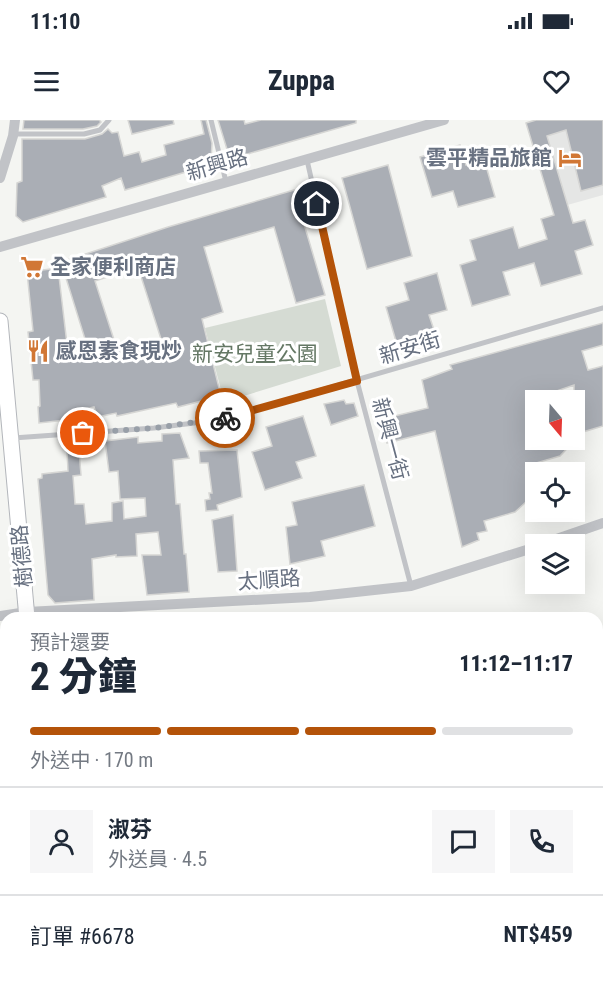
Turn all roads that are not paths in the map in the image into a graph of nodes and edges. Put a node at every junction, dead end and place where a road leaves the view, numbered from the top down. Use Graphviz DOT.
graph roads {
  1 [pos="15,120"];
  2 [pos="109,120"];
  3 [pos="211,120"];
  4 [pos="444,120"];
  5 [pos="14,134"];
  6 [pos="307,160"];
  7 [pos="0,178"];
  8 [pos="226,182"];
  9 [pos="0,247"];
  10 [pos="603,308"];
  11 [pos="0,321"];
  12 [pos="357,381"];
  13 [pos="11,438"];
  14 [pos="603,523"];
  15 [pos="571,534"];
  16 [pos="525,550"];
  17 [pos="411,586"];
  18 [pos="27,612"];
  19 [pos="74,612"];
  1 -- 5 [label="street"];
  2 -- 5 [label="lane"];
  3 -- 8 [label="lane"];
  4 -- 6 [label="street, 新興路"];
  5 -- 7 [label="street"];
  6 -- 8 [label="street, 新興路"];
  6 -- 12 [label="lane, 新興一街"];
  8 -- 9 [label="street, 新興路"];
  10 -- 12 [label="lane, 新安街"];
  11 -- 13 [label="street, 樹德路"];
  12 -- 13 [label="lane, 新安街"];
  12 -- 17 [label="lane, 新興一街"];
  13 -- 18 [label="street, 樹德路"];
  14 -- 15 [label="street"];
  16 -- 17 [label="street, 太順路"];
  17 -- 19 [label="street, 太順路"];
}
